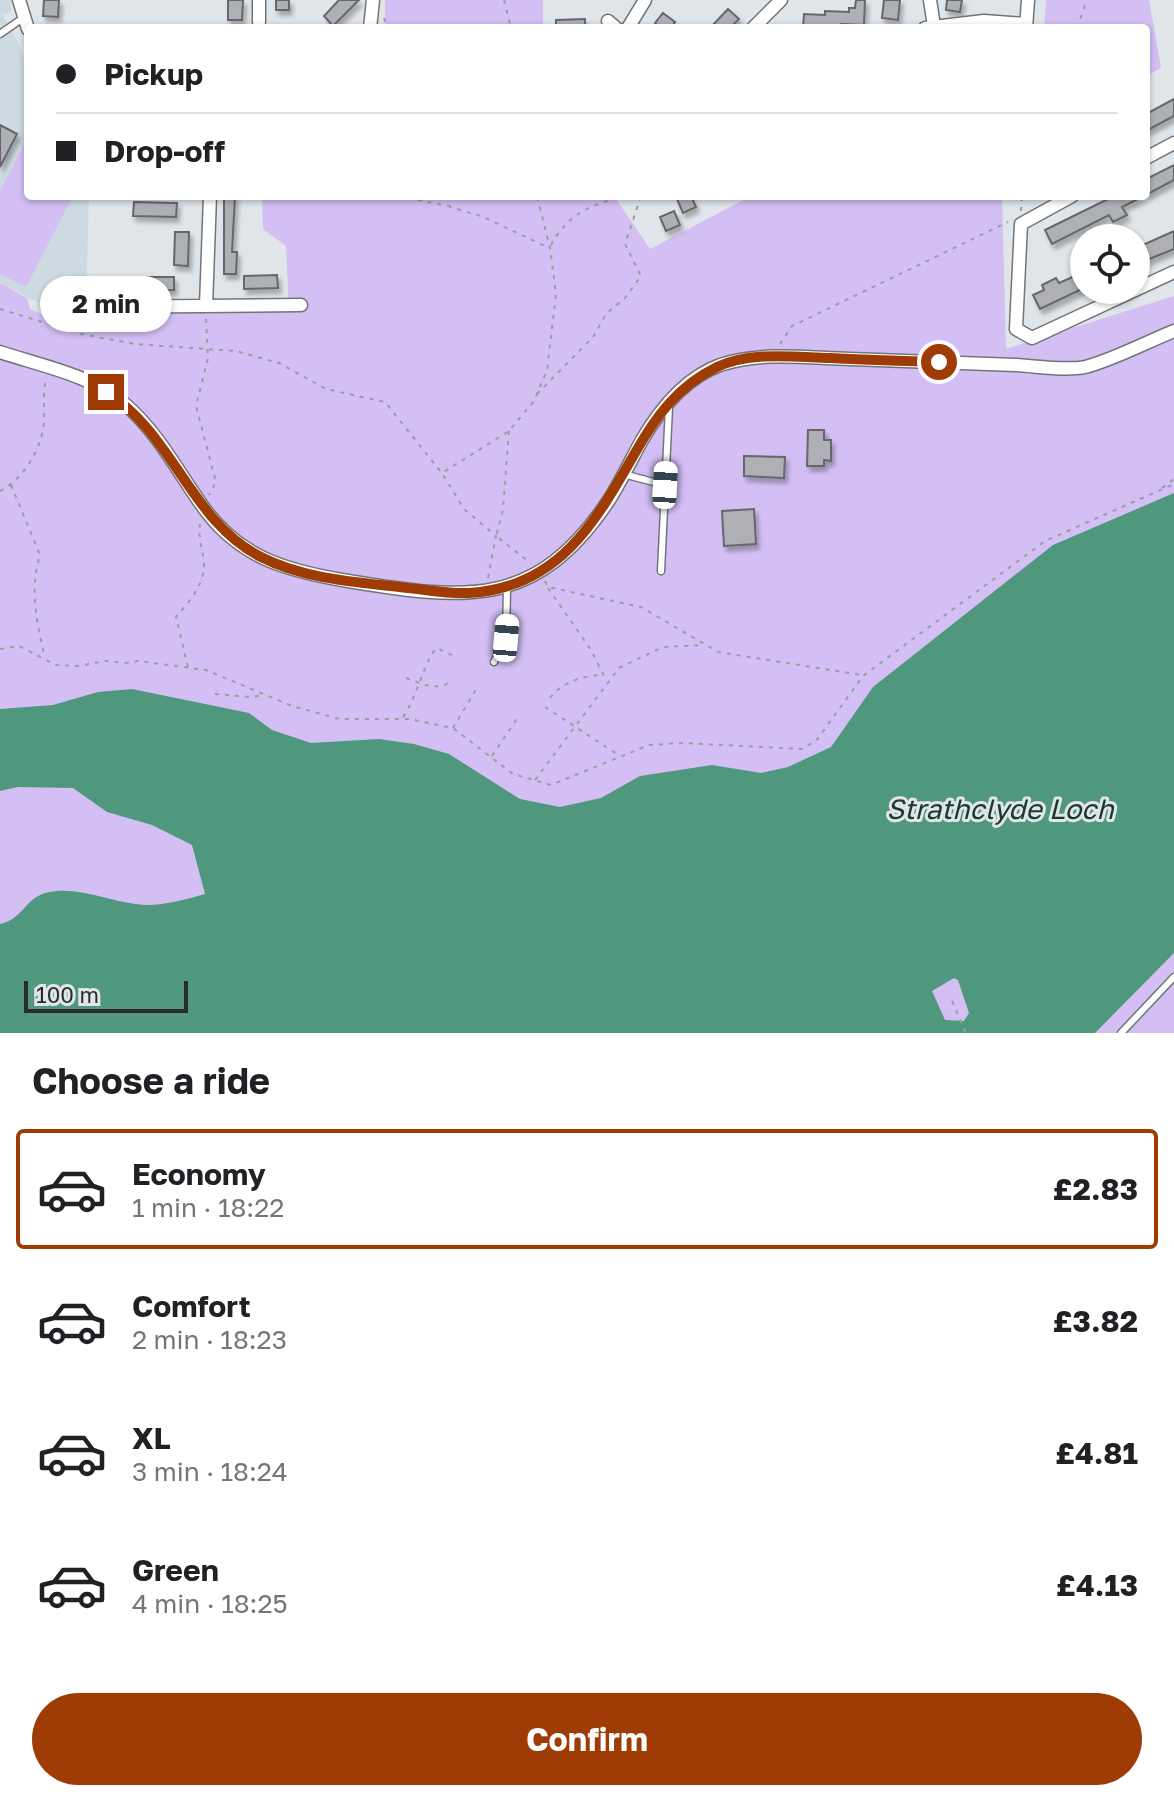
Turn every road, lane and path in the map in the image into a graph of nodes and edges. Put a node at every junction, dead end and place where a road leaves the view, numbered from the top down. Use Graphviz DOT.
graph roads {
  1 [pos="19,0"];
  2 [pos="259,0"];
  3 [pos="373,0"];
  4 [pos="504,0"];
  5 [pos="645,0"];
  6 [pos="781,0"];
  7 [pos="930,0"];
  8 [pos="1028,0"];
  9 [pos="1087,0"];
  10 [pos="259,22"];
  11 [pos="26,24"];
  12 [pos="371,24"];
  13 [pos="510,24"];
  14 [pos="630,24"];
  15 [pos="760,24"];
  16 [pos="929,24"];
  17 [pos="956,24"];
  18 [pos="1009,24"];
  19 [pos="1026,24"];
  20 [pos="1078,24"];
  21 [pos="24,27"];
  22 [pos="0,34"];
  23 [pos="1174,143"];
  24 [pos="1150,156"];
  25 [pos="210,200"];
  26 [pos="417,200"];
  27 [pos="446,200"];
  28 [pos="538,200"];
  29 [pos="610,200"];
  30 [pos="640,200"];
  31 [pos="1065,200"];
  32 [pos="450,207"];
  33 [pos="1007,223"];
  34 [pos="550,248"];
  35 [pos="1174,272"];
  36 [pos="301,305"];
  37 [pos="206,306"];
  38 [pos="0,309"];
  39 [pos="92,311"];
  40 [pos="1174,331"];
  41 [pos="76,333"];
  42 [pos="0,352"];
  43 [pos="773,355"];
  44 [pos="51,368"];
  45 [pos="536,394"];
  46 [pos="669,401"];
  47 [pos="509,431"];
  48 [pos="442,473"];
  49 [pos="623,474"];
  50 [pos="1174,481"];
  51 [pos="11,485"];
  52 [pos="665,485"];
  53 [pos="0,491"];
  54 [pos="496,536"];
  55 [pos="661,571"];
  56 [pos="541,572"];
  57 [pos="548,587"];
  58 [pos="507,588"];
  59 [pos="485,591"];
  60 [pos="705,645"];
  61 [pos="0,649"];
  62 [pos="452,655"];
  63 [pos="45,659"];
  64 [pos="494,662"];
  65 [pos="603,674"];
  66 [pos="863,676"];
  67 [pos="406,678"];
  68 [pos="451,681"];
  69 [pos="607,682"];
  70 [pos="421,684"];
  71 [pos="477,688"];
  72 [pos="215,694"];
  73 [pos="266,695"];
  74 [pos="550,698"];
  75 [pos="545,707"];
  76 [pos="520,714"];
  77 [pos="401,719"];
  78 [pos="573,727"];
  79 [pos="453,728"];
  80 [pos="621,756"];
  81 [pos="491,757"];
  82 [pos="535,781"];
  83 [pos="1174,977"];
  84 [pos="952,1001"];
  85 [pos="966,1033"];
  86 [pos="1121,1033"];
  1 -- 11 [label="street"];
  2 -- 10 [label="street"];
  3 -- 12 [label="street"];
  4 -- 13 [label="path"];
  5 -- 14 [label="street"];
  6 -- 15 [label="street"];
  7 -- 16 [label="street"];
  8 -- 19 [label="street"];
  9 -- 20 [label="path"];
  17 -- 18 [label="street"];
  21 -- 22 [label="lane"];
  23 -- 24 [label="street"];
  25 -- 37 [label="street"];
  26 -- 32 [label="path"];
  27 -- 32 [label="path"];
  28 -- 34 [label="path"];
  29 -- 34 [label="path"];
  30 -- 45 [label="path"];
  31 -- 35 [label="street"];
  32 -- 34 [label="path"];
  33 -- 43 [label="path"];
  34 -- 45 [label="path"];
  36 -- 37 [label="street"];
  37 -- 39 [label="street"];
  38 -- 41 [label="path"];
  39 -- 41 [label="path"];
  40 -- 43 [label="street"];
  41 -- 48 [label="path"];
  42 -- 44 [label="street"];
  43 -- 46 [label="street"];
  44 -- 51 [label="path"];
  44 -- 59 [label="street"];
  45 -- 47 [label="path"];
  46 -- 49 [label="street"];
  46 -- 52 [label="lane"];
  47 -- 48 [label="path"];
  47 -- 54 [label="path"];
  48 -- 54 [label="path"];
  49 -- 52 [label="lane"];
  49 -- 56 [label="street"];
  50 -- 66 [label="path"];
  51 -- 53 [label="path"];
  51 -- 63 [label="path"];
  52 -- 55 [label="lane"];
  54 -- 56 [label="path"];
  54 -- 59 [label="path"];
  56 -- 57 [label="path"];
  56 -- 58 [label="street"];
  57 -- 60 [label="path"];
  57 -- 65 [label="path"];
  58 -- 59 [label="street"];
  58 -- 64 [label="lane"];
  60 -- 66 [label="path"];
  60 -- 69 [label="path"];
  61 -- 63 [label="path"];
  62 -- 70 [label="path"];
  63 -- 73 [label="path"];
  65 -- 69 [label="path"];
  65 -- 74 [label="path"];
  66 -- 80 [label="path"];
  67 -- 70 [label="path"];
  68 -- 70 [label="path"];
  69 -- 78 [label="path"];
  70 -- 77 [label="path"];
  71 -- 79 [label="path"];
  72 -- 73 [label="path"];
  73 -- 77 [label="path"];
  75 -- 78 [label="path"];
  76 -- 81 [label="path"];
  77 -- 79 [label="path"];
  78 -- 80 [label="path"];
  78 -- 82 [label="path"];
  79 -- 81 [label="path"];
  80 -- 82 [label="path"];
  81 -- 82 [label="path"];
  83 -- 86 [label="lane"];
  84 -- 85 [label="path"];
}
